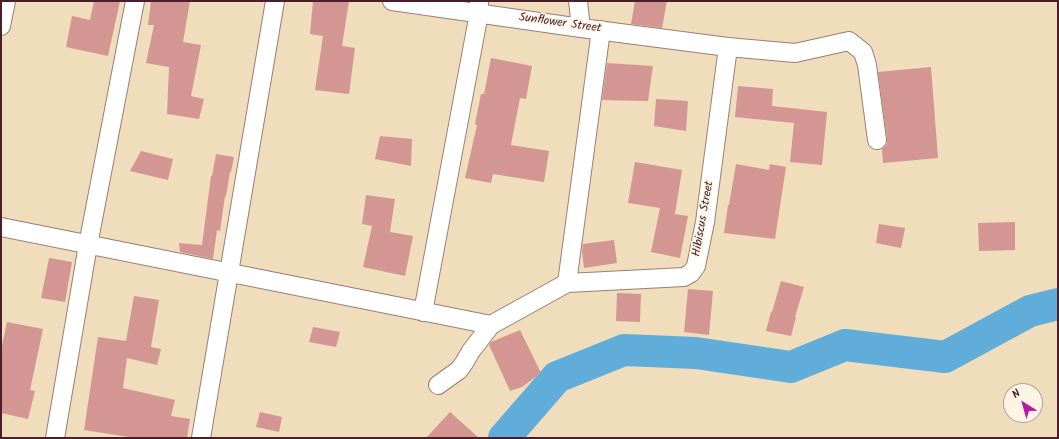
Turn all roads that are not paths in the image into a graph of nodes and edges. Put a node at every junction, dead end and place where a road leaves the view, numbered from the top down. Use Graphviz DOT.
graph roads {
  1 [pos="6,1"];
  2 [pos="136,1"];
  3 [pos="275,1"];
  4 [pos="392,1"];
  5 [pos="578,1"];
  6 [pos="479,7"];
  7 [pos="1,26"];
  8 [pos="581,28"];
  9 [pos="601,30"];
  10 [pos="728,47"];
  11 [pos="877,140"];
  12 [pos="1,227"];
  13 [pos="88,245"];
  14 [pos="229,273"];
  15 [pos="567,283"];
  16 [pos="423,312"];
  17 [pos="491,325"];
  18 [pos="438,385"];
  19 [pos="55,438"];
  20 [pos="201,438"];
  1 -- 7 [label="street"];
  2 -- 13 [label="street"];
  3 -- 14 [label="street"];
  4 -- 6 [label="street, Sunflower Street"];
  5 -- 8 [label="street"];
  6 -- 8 [label="street, Sunflower Street"];
  6 -- 16 [label="street"];
  8 -- 9 [label="street, Sunflower Street"];
  9 -- 10 [label="street, Sunflower Street"];
  9 -- 15 [label="street"];
  10 -- 11 [label="street, Sunflower Street"];
  10 -- 15 [label="street, Hibiscus Street"];
  12 -- 13 [label="street"];
  13 -- 14 [label="street"];
  13 -- 19 [label="street"];
  14 -- 16 [label="street"];
  14 -- 20 [label="street"];
  15 -- 17 [label="street, Hibiscus Street"];
  16 -- 17 [label="street"];
  17 -- 18 [label="street"];
}
